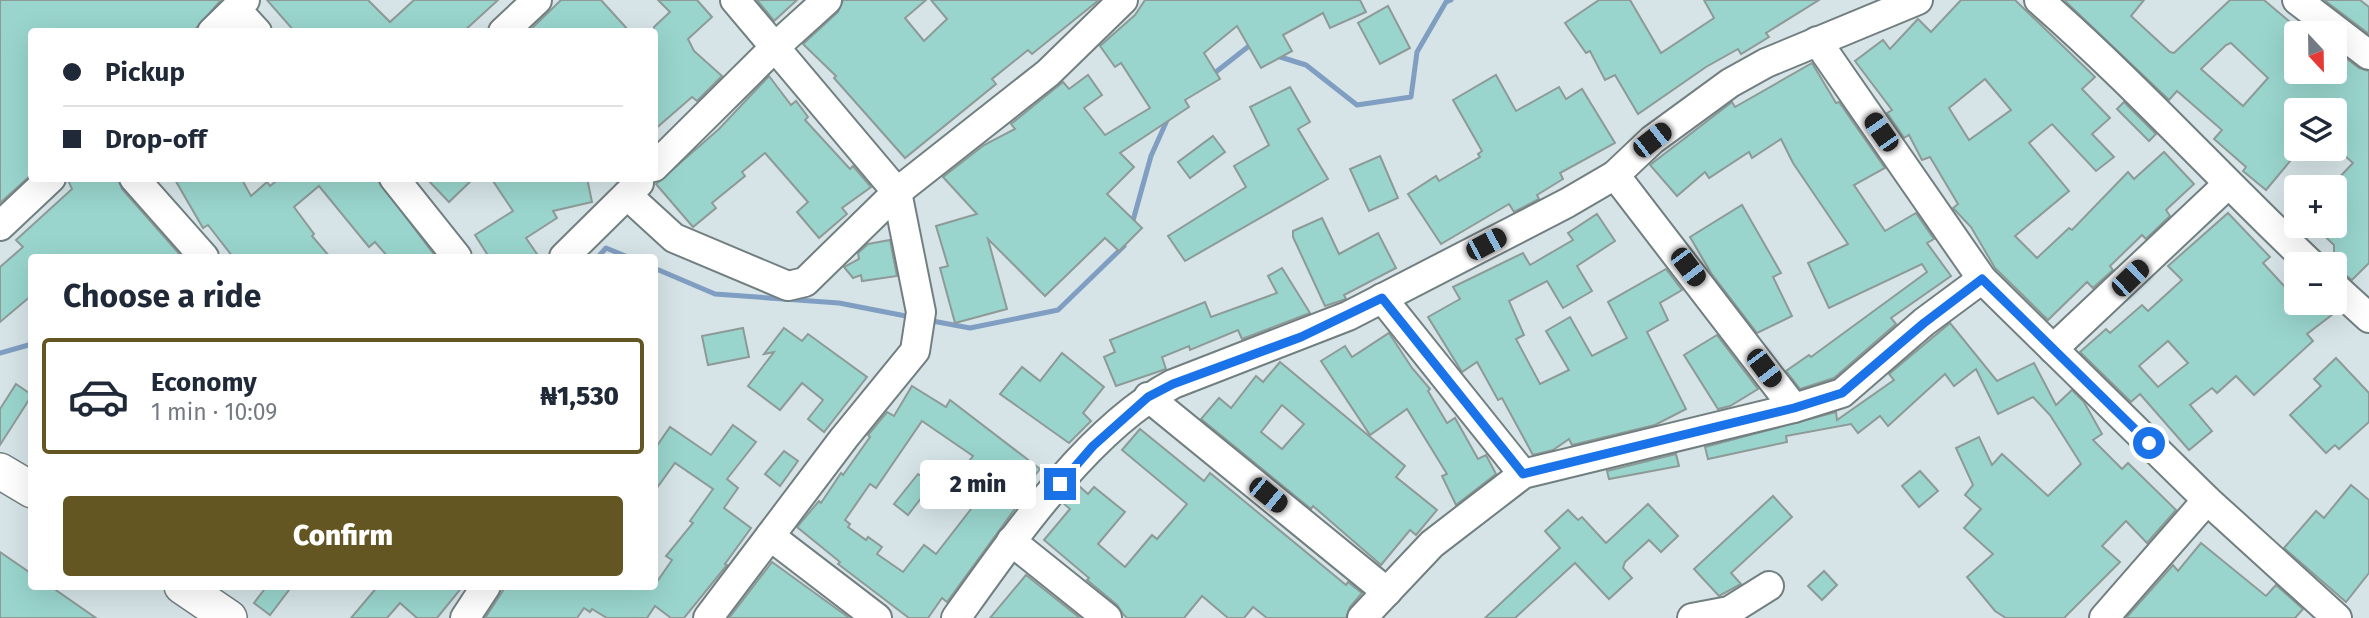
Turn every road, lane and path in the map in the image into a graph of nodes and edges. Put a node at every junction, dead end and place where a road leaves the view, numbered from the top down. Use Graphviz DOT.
graph roads {
  1 [pos="537,0"];
  2 [pos="735,0"];
  3 [pos="827,0"];
  4 [pos="1124,0"];
  5 [pos="1917,0"];
  6 [pos="2039,0"];
  7 [pos="2297,0"];
  8 [pos="240,4"];
  9 [pos="1880,7"];
  10 [pos="216,28"];
  11 [pos="255,28"];
  12 [pos="507,28"];
  13 [pos="1817,41"];
  14 [pos="775,47"];
  15 [pos="2369,55"];
  16 [pos="658,163"];
  17 [pos="1615,175"];
  18 [pos="47,182"];
  19 [pos="138,182"];
  20 [pos="397,182"];
  21 [pos="2227,185"];
  22 [pos="635,187"];
  23 [pos="897,192"];
  24 [pos="0,226"];
  25 [pos="2298,252"];
  26 [pos="201,254"];
  27 [pos="455,254"];
  28 [pos="567,254"];
  29 [pos="1982,279"];
  30 [pos="2347,295"];
  31 [pos="1382,298"];
  32 [pos="2365,308"];
  33 [pos="2053,348"];
  34 [pos="1148,397"];
  35 [pos="1794,408"];
  36 [pos="0,471"];
  37 [pos="1523,474"];
  38 [pos="28,488"];
  39 [pos="2207,500"];
  40 [pos="770,536"];
  41 [pos="1011,541"];
  42 [pos="1769,586"];
  43 [pos="189,590"];
  44 [pos="483,590"];
  45 [pos="1387,592"];
  46 [pos="229,618"];
  47 [pos="465,618"];
  48 [pos="708,618"];
  49 [pos="877,618"];
  50 [pos="956,618"];
  51 [pos="1107,618"];
  52 [pos="1362,618"];
  53 [pos="1692,618"];
  54 [pos="2104,618"];
  55 [pos="2337,618"];
  1 -- 12 [label="street"];
  2 -- 14 [label="street"];
  3 -- 14 [label="street"];
  4 -- 23 [label="street"];
  5 -- 9 [label="street"];
  6 -- 21 [label="street"];
  7 -- 15 [label="street"];
  8 -- 10 [label="street"];
  8 -- 11 [label="street"];
  9 -- 13 [label="street"];
  13 -- 17 [label="street"];
  13 -- 29 [label="street"];
  14 -- 16 [label="street"];
  14 -- 23 [label="street"];
  17 -- 31 [label="street"];
  17 -- 35 [label="street"];
  18 -- 24 [label="street"];
  19 -- 26 [label="street"];
  20 -- 27 [label="street"];
  21 -- 25 [label="street"];
  21 -- 33 [label="street"];
  22 -- 23 [label="street"];
  22 -- 28 [label="street"];
  23 -- 40 [label="street"];
  29 -- 33 [label="street"];
  29 -- 35 [label="street"];
  30 -- 32 [label="street"];
  31 -- 34 [label="street"];
  31 -- 37 [label="street"];
  33 -- 39 [label="street"];
  34 -- 41 [label="street"];
  34 -- 45 [label="street"];
  35 -- 37 [label="street"];
  36 -- 38 [label="main road"];
  37 -- 45 [label="street"];
  39 -- 54 [label="street"];
  39 -- 55 [label="street"];
  40 -- 48 [label="street"];
  40 -- 49 [label="street"];
  41 -- 50 [label="street"];
  41 -- 51 [label="street"];
  42 -- 53 [label="street"];
  43 -- 46 [label="main road"];
  44 -- 47 [label="street"];
  45 -- 52 [label="street"];
}
